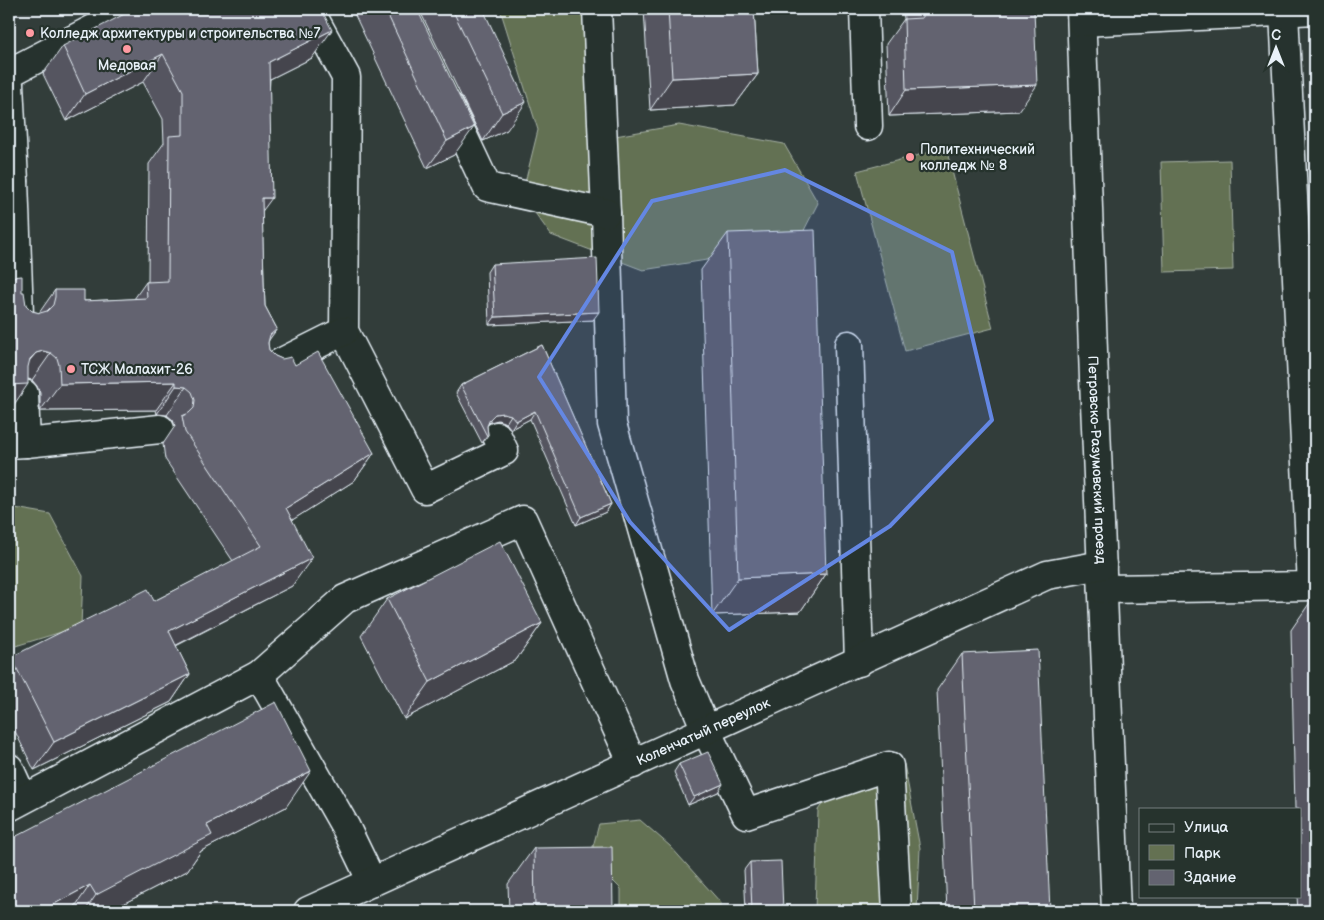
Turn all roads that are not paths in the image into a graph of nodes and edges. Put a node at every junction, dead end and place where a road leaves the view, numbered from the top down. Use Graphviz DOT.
graph roads {
  1 [pos="132,9"];
  2 [pos="308,9"];
  3 [pos="597,9"];
  4 [pos="864,9"];
  5 [pos="1315,10"];
  6 [pos="1284,12"];
  7 [pos="1081,15"];
  8 [pos="9,73"];
  9 [pos="436,80"];
  10 [pos="9,84"];
  11 [pos="868,126"];
  12 [pos="11,181"];
  13 [pos="606,213"];
  14 [pos="20,325"];
  15 [pos="344,332"];
  16 [pos="849,345"];
  17 [pos="264,371"];
  18 [pos="24,394"];
  19 [pos="160,429"];
  20 [pos="496,436"];
  21 [pos="17,444"];
  22 [pos="1102,577"];
  23 [pos="859,662"];
  24 [pos="260,675"];
  25 [pos="706,730"];
  26 [pos="633,764"];
  27 [pos="9,768"];
  28 [pos="16,803"];
  29 [pos="372,882"];
  30 [pos="308,911"];
  31 [pos="897,911"];
  32 [pos="1116,911"];
  1 -- 8 [label="street"];
  2 -- 15 [label="street"];
  3 -- 13 [label="street"];
  4 -- 11 [label="street"];
  5 -- 6 [label="street"];
  6 -- 7 [label="street"];
  6 -- 22 [label="street, Коленчатый переулок"];
  7 -- 22 [label="street, Петровско-Разумовский проезд"];
  9 -- 13 [label="street"];
  10 -- 12 [label="street"];
  12 -- 14 [label="street"];
  13 -- 25 [label="street"];
  15 -- 17 [label="street"];
  15 -- 20 [label="street"];
  16 -- 23 [label="street"];
  18 -- 21 [label="street"];
  19 -- 21 [label="street"];
  22 -- 23 [label="street, Коленчатый переулок"];
  22 -- 32 [label="street, Петровско-Разумовский проезд"];
  23 -- 25 [label="street, Коленчатый переулок"];
  24 -- 26 [label="street"];
  24 -- 28 [label="street"];
  24 -- 29 [label="street"];
  25 -- 26 [label="street, Коленчатый переулок"];
  25 -- 31 [label="street"];
  26 -- 29 [label="street, Коленчатый переулок"];
  27 -- 28 [label="street"];
  29 -- 30 [label="street, Коленчатый переулок"];
}
